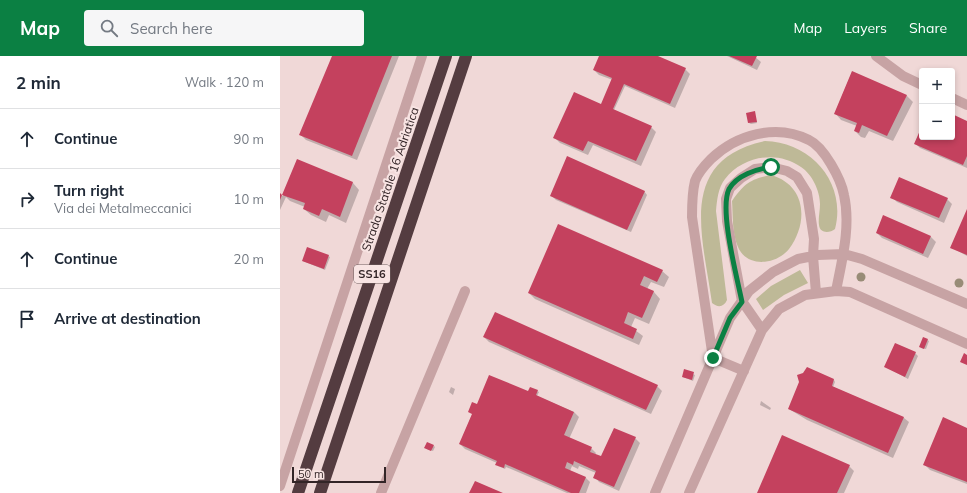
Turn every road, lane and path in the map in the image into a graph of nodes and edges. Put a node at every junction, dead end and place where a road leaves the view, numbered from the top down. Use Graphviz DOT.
graph roads {
  1 [pos="422,56"];
  2 [pos="446,56"];
  3 [pos="466,56"];
  4 [pos="876,56"];
  5 [pos="919,84"];
  6 [pos="955,99"];
  7 [pos="967,105"];
  8 [pos="844,254"];
  9 [pos="813,256"];
  10 [pos="465,291"];
  11 [pos="836,291"];
  12 [pos="816,293"];
  13 [pos="742,302"];
  14 [pos="967,304"];
  15 [pos="762,330"];
  16 [pos="967,344"];
  17 [pos="713,358"];
  18 [pos="744,372"];
  19 [pos="280,486"];
  20 [pos="298,493"];
  21 [pos="320,493"];
  22 [pos="381,493"];
  23 [pos="655,493"];
  24 [pos="689,493"];
  1 -- 19 [label="street"];
  2 -- 20 [label="highway, Strada Statale 16 Adriatica / SS16"];
  3 -- 21 [label="highway, SS16"];
  4 -- 5 [label="street"];
  6 -- 7 [label="street"];
  8 -- 9 [label="street"];
  8 -- 11 [label="street"];
  8 -- 14 [label="street"];
  8 -- 17 [label="street"];
  9 -- 12 [label="street"];
  9 -- 13 [label="street"];
  9 -- 13 [label="street"];
  10 -- 22 [label="street"];
  11 -- 12 [label="street"];
  11 -- 16 [label="street"];
  12 -- 15 [label="street"];
  13 -- 15 [label="street"];
  13 -- 17 [label="street"];
  15 -- 18 [label="street"];
  17 -- 18 [label="street"];
  17 -- 23 [label="street"];
  18 -- 24 [label="street"];
}
